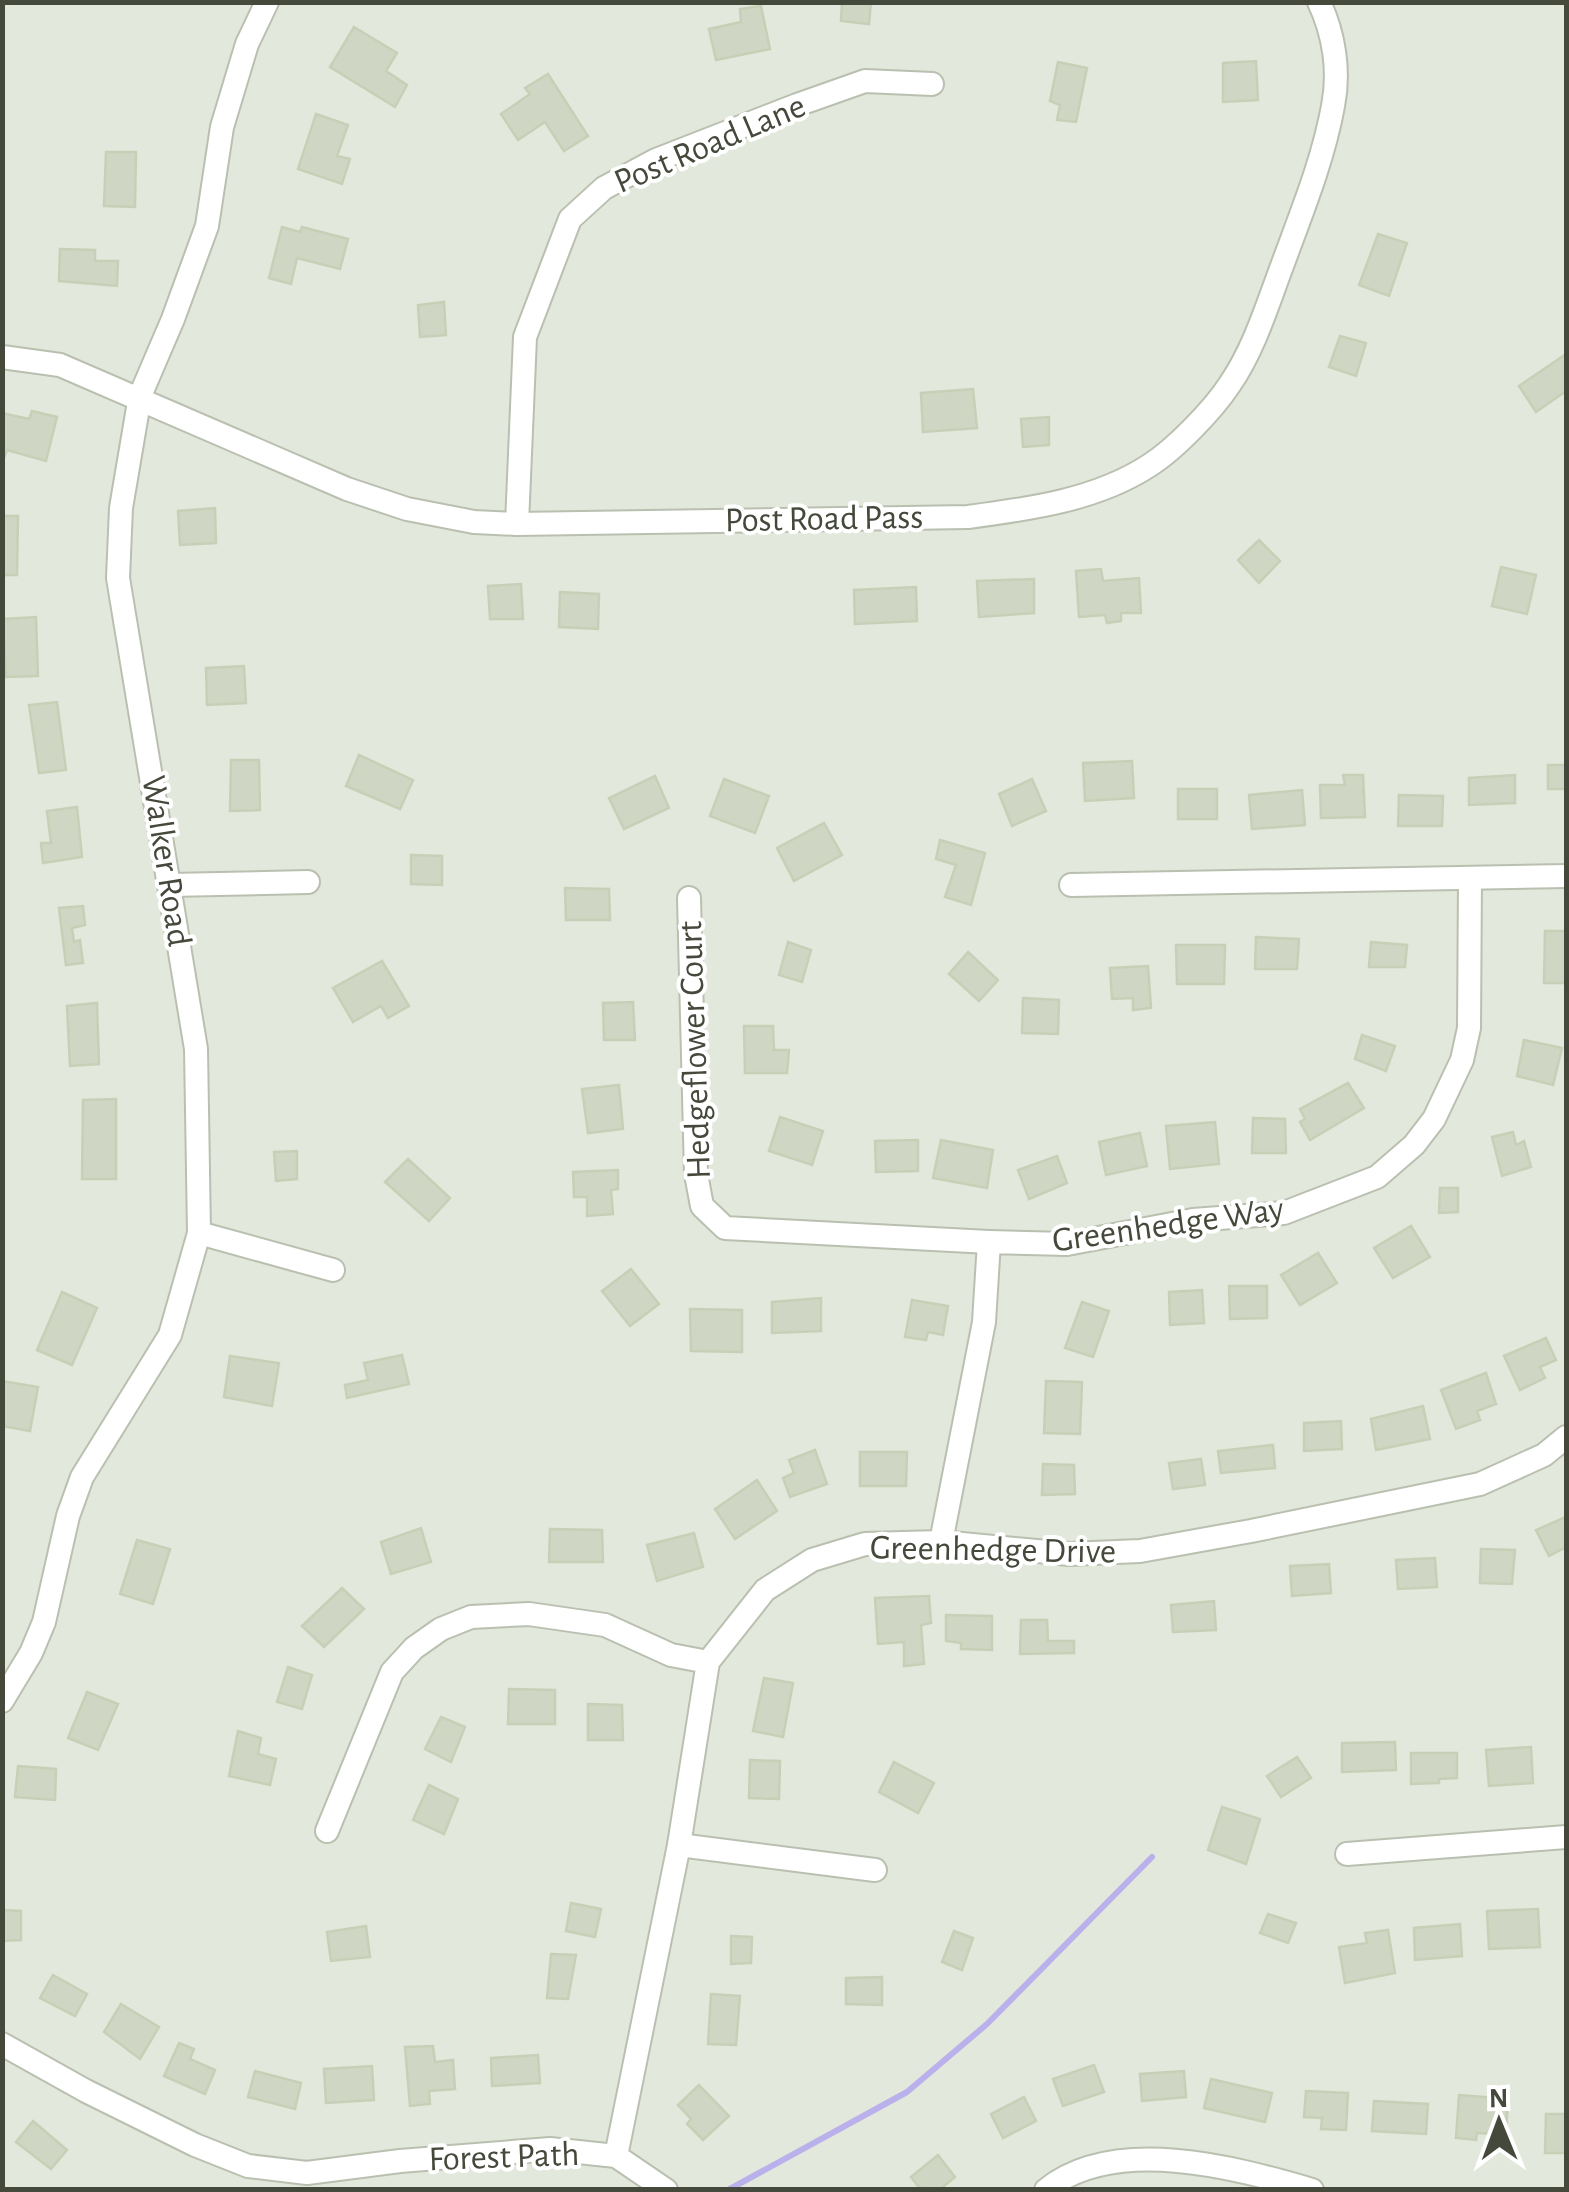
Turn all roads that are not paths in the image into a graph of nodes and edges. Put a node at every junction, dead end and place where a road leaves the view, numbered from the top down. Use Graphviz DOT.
graph roads {
  1 [pos="266,2"];
  2 [pos="1319,2"];
  3 [pos="932,84"];
  4 [pos="2,356"];
  5 [pos="140,396"];
  6 [pos="517,524"];
  7 [pos="1566,876"];
  8 [pos="1470,879"];
  9 [pos="308,882"];
  10 [pos="170,884"];
  11 [pos="1071,885"];
  12 [pos="689,898"];
  13 [pos="199,1232"];
  14 [pos="989,1242"];
  15 [pos="333,1270"];
  16 [pos="1566,1438"];
  17 [pos="941,1542"];
  18 [pos="708,1662"];
  19 [pos="2,1701"];
  20 [pos="327,1831"];
  21 [pos="1566,1837"];
  22 [pos="679,1844"];
  23 [pos="1347,1854"];
  24 [pos="875,1870"];
  25 [pos="7,2056"];
  26 [pos="616,2156"];
  27 [pos="666,2190"];
  28 [pos="1046,2190"];
  29 [pos="1312,2190"];
  1 -- 5 [label="street, Walker Road"];
  2 -- 6 [label="street, Post Road Pass"];
  3 -- 6 [label="street, Post Road Lane"];
  4 -- 5 [label="street, Post Road Pass"];
  5 -- 6 [label="street, Post Road Pass"];
  5 -- 10 [label="street, Walker Road"];
  7 -- 8 [label="street"];
  8 -- 11 [label="street"];
  8 -- 14 [label="street, Greenhedge Way"];
  9 -- 10 [label="street"];
  10 -- 13 [label="street, Walker Road"];
  12 -- 14 [label="street, Hedgeflower Court"];
  13 -- 15 [label="street"];
  13 -- 19 [label="street, Walker Road"];
  14 -- 17 [label="street"];
  16 -- 17 [label="street, Greenhedge Drive"];
  17 -- 18 [label="street, Greenhedge Drive"];
  18 -- 20 [label="street"];
  18 -- 22 [label="street, Greenhedge Drive"];
  21 -- 23 [label="street"];
  22 -- 24 [label="street"];
  22 -- 26 [label="street, Greenhedge Drive"];
  25 -- 26 [label="street, Forest Path"];
  26 -- 27 [label="street, Forest Path"];
  28 -- 29 [label="street"];
}
